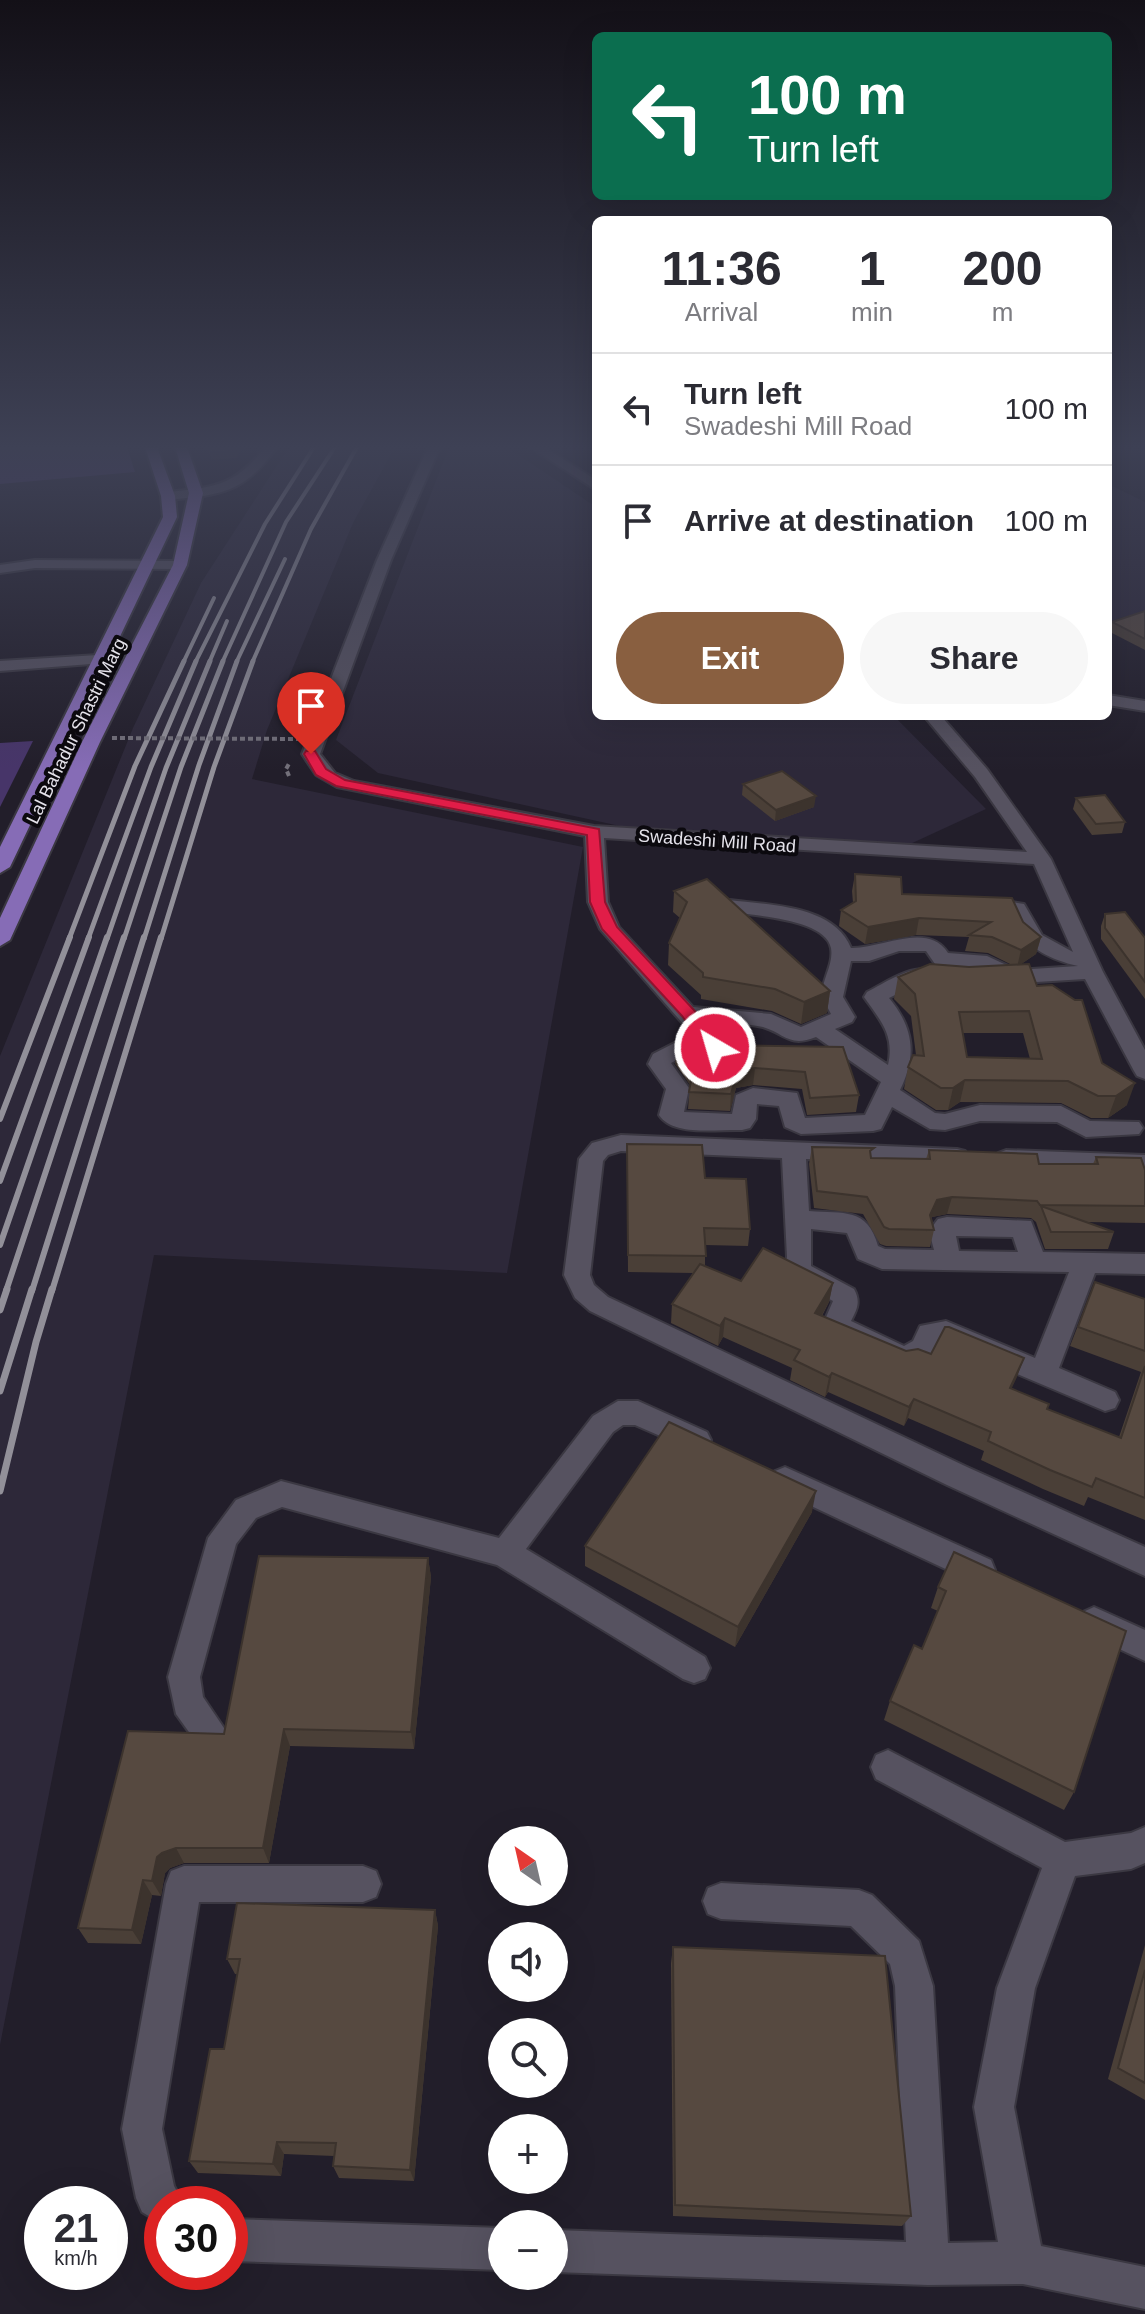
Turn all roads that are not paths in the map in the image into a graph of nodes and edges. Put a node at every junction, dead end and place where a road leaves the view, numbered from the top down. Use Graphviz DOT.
graph roads {
  1 [pos="152,555"];
  2 [pos="183,555"];
  3 [pos="386,555"];
  4 [pos="147,565"];
  5 [pos="180,565"];
  6 [pos="0,569"];
  7 [pos="98,660"];
  8 [pos="0,666"];
  9 [pos="1112,701"];
  10 [pos="1145,706"];
  11 [pos="935,720"];
  12 [pos="17,831"];
  13 [pos="50,831"];
  14 [pos="594,832"];
  15 [pos="1041,859"];
  16 [pos="0,867"];
  17 [pos="960,904"];
  18 [pos="729,906"];
  19 [pos="0,940"];
  20 [pos="841,954"];
  21 [pos="949,967"];
  22 [pos="1090,967"];
  23 [pos="875,997"];
  24 [pos="687,1013"];
  25 [pos="844,1017"];
  26 [pos="827,1034"];
  27 [pos="790,1055"];
  28 [pos="1145,1071"];
  29 [pos="891,1086"];
  30 [pos="1131,1128"];
  31 [pos="793,1150"];
  32 [pos="1145,1164"];
  33 [pos="798,1219"];
  34 [pos="949,1261"];
  35 [pos="1034,1262"];
  36 [pos="1086,1263"];
  37 [pos="1145,1264"];
  38 [pos="1043,1373"];
  39 [pos="1105,1400"];
  40 [pos="725,1453"];
  41 [pos="754,1466"];
  42 [pos="505,1553"];
  43 [pos="1145,1562"];
  44 [pos="1000,1579"];
  45 [pos="1073,1613"];
  46 [pos="1145,1646"];
  47 [pos="694,1668"];
  48 [pos="211,1734"];
  49 [pos="888,1767"];
  50 [pos="1145,1845"];
  51 [pos="1063,1860"];
  52 [pos="363,1884"];
  53 [pos="721,1901"];
  54 [pos="154,2186"];
  55 [pos="248,2241"];
  56 [pos="488,2249"];
  57 [pos="568,2251"];
  58 [pos="1023,2263"];
  59 [pos="928,2264"];
  60 [pos="1145,2288"];
  1 -- 4 [label="main road, Lal Bahadur Shastri Marg"];
  2 -- 5 [label="main road, Lal Bahadur Shastri Marg"];
  3 -- 14 [label="street, Swadeshi Mill Road"];
  4 -- 5 [label="street"];
  4 -- 6 [label="street"];
  4 -- 7 [label="main road, Lal Bahadur Shastri Marg"];
  5 -- 13 [label="main road, Lal Bahadur Shastri Marg"];
  7 -- 8 [label="street"];
  7 -- 12 [label="main road, Lal Bahadur Shastri Marg"];
  9 -- 10 [label="street"];
  11 -- 15 [label="street"];
  12 -- 13 [label="main road"];
  12 -- 16 [label="main road, Lal Bahadur Shastri Marg"];
  13 -- 19 [label="main road, Lal Bahadur Shastri Marg"];
  14 -- 15 [label="street, Swadeshi Mill Road"];
  14 -- 24 [label="street"];
  15 -- 22 [label="street"];
  17 -- 22 [label="street"];
  18 -- 20 [label="street"];
  20 -- 21 [label="street"];
  20 -- 25 [label="street"];
  21 -- 22 [label="street"];
  21 -- 23 [label="street"];
  22 -- 28 [label="street"];
  23 -- 25 [label="street"];
  23 -- 29 [label="street"];
  24 -- 26 [label="street"];
  24 -- 29 [label="street"];
  25 -- 26 [label="street"];
  26 -- 27 [label="street"];
  26 -- 29 [label="street"];
  29 -- 30 [label="street"];
  31 -- 32 [label="street"];
  31 -- 33 [label="street"];
  31 -- 43 [label="street"];
  33 -- 34 [label="street"];
  33 -- 38 [label="street"];
  34 -- 35 [label="street"];
  34 -- 35 [label="street"];
  35 -- 36 [label="street"];
  36 -- 37 [label="street"];
  36 -- 38 [label="street"];
  38 -- 39 [label="street"];
  40 -- 42 [label="street"];
  41 -- 44 [label="street"];
  42 -- 47 [label="street"];
  42 -- 48 [label="street"];
  45 -- 46 [label="street"];
  49 -- 51 [label="street"];
  50 -- 51 [label="street"];
  51 -- 58 [label="street"];
  52 -- 54 [label="street"];
  53 -- 59 [label="street"];
  55 -- 56 [label="street"];
  57 -- 59 [label="street"];
  58 -- 59 [label="street"];
  58 -- 60 [label="street"];
}
